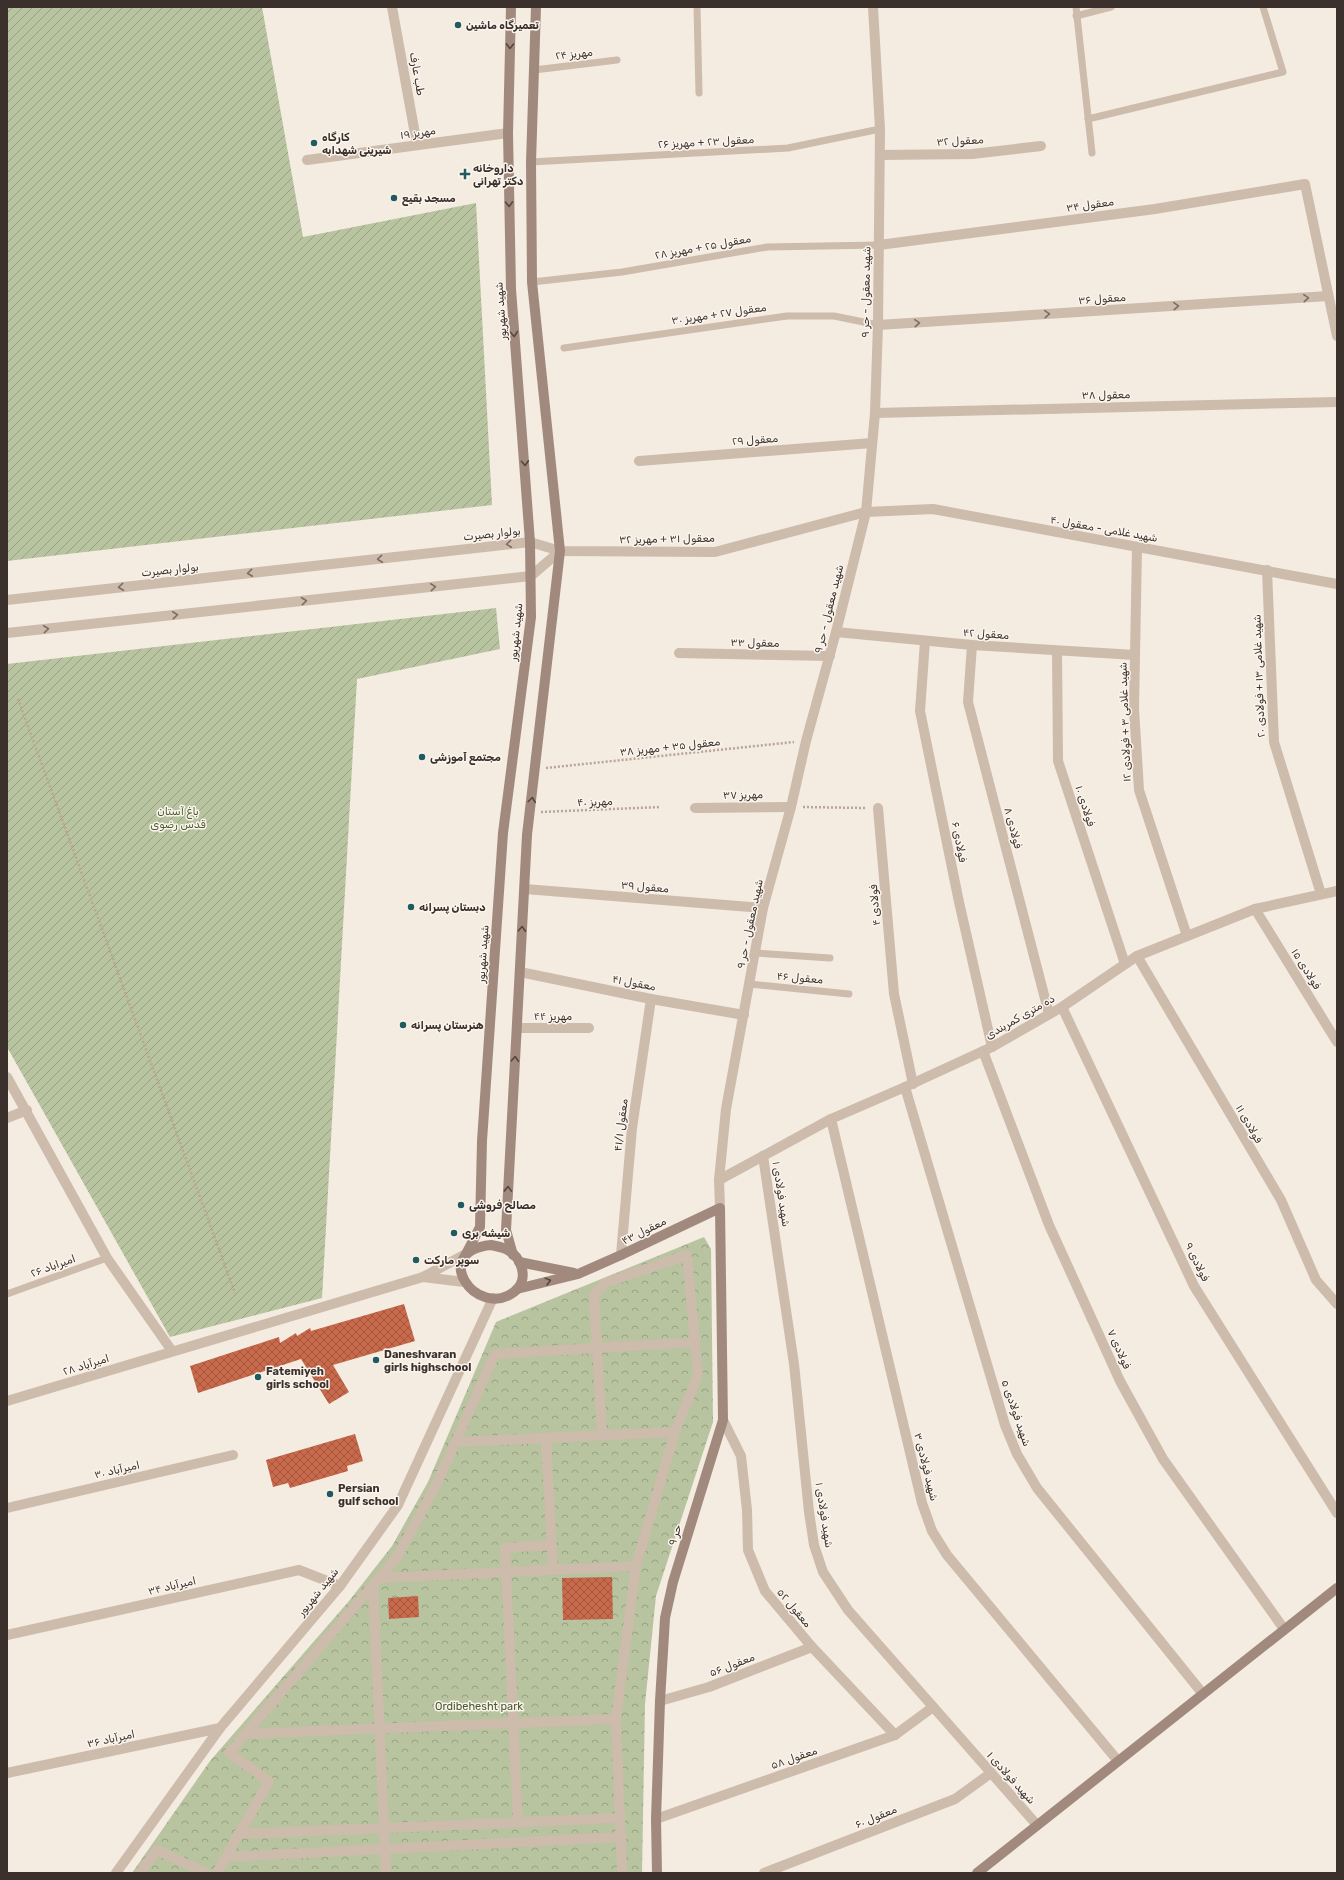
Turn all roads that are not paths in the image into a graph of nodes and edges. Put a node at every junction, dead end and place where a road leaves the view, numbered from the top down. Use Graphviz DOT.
graph roads {
  1 [pos="392,7"];
  2 [pos="511,7"];
  3 [pos="536,7"];
  4 [pos="697,7"];
  5 [pos="872,7"];
  6 [pos="1076,7"];
  7 [pos="1111,7"];
  8 [pos="1263,7"];
  9 [pos="1076,16"];
  10 [pos="617,60"];
  11 [pos="534,70"];
  12 [pos="699,93"];
  13 [pos="1088,119"];
  14 [pos="880,129"];
  15 [pos="508,133"];
  16 [pos="417,145"];
  17 [pos="1041,146"];
  18 [pos="1092,154"];
  19 [pos="880,156"];
  20 [pos="307,160"];
  21 [pos="531,162"];
  22 [pos="879,246"];
  23 [pos="532,282"];
  24 [pos="1328,296"];
  25 [pos="878,325"];
  26 [pos="1337,336"];
  27 [pos="564,348"];
  28 [pos="1337,402"];
  29 [pos="875,413"];
  30 [pos="872,443"];
  31 [pos="639,461"];
  32 [pos="866,512"];
  33 [pos="530,542"];
  34 [pos="1137,547"];
  35 [pos="560,551"];
  36 [pos="1268,570"];
  37 [pos="531,576"];
  38 [pos="1337,584"];
  39 [pos="7,600"];
  40 [pos="836,632"];
  41 [pos="7,633"];
  42 [pos="925,641"];
  43 [pos="972,645"];
  44 [pos="1057,651"];
  45 [pos="679,653"];
  46 [pos="1135,655"];
  47 [pos="830,656"];
  48 [pos="791,807"];
  49 [pos="695,808"];
  50 [pos="878,808"];
  51 [pos="524,889"];
  52 [pos="1337,892"];
  53 [pos="1321,894"];
  54 [pos="763,908"];
  55 [pos="1255,908"];
  56 [pos="1187,936"];
  57 [pos="755,953"];
  58 [pos="1137,956"];
  59 [pos="830,958"];
  60 [pos="1125,964"];
  61 [pos="520,972"];
  62 [pos="750,984"];
  63 [pos="849,994"];
  64 [pos="650,999"];
  65 [pos="1062,1007"];
  66 [pos="1049,1014"];
  67 [pos="744,1015"];
  68 [pos="517,1028"];
  69 [pos="589,1028"];
  70 [pos="1337,1042"];
  71 [pos="988,1049"];
  72 [pos="7,1077"];
  73 [pos="909,1086"];
  74 [pos="27,1110"];
  75 [pos="7,1118"];
  76 [pos="832,1119"];
  77 [pos="763,1156"];
  78 [pos="719,1180"];
  79 [pos="720,1208"];
  80 [pos="466,1254"];
  81 [pos="621,1255"];
  82 [pos="107,1258"];
  83 [pos="516,1258"];
  84 [pos="578,1274"];
  85 [pos="423,1277"];
  86 [pos="464,1282"];
  87 [pos="517,1289"];
  88 [pos="7,1294"];
  89 [pos="493,1298"];
  90 [pos="1337,1304"];
  91 [pos="695,1342"];
  92 [pos="597,1348"];
  93 [pos="172,1351"];
  94 [pos="7,1401"];
  95 [pos="723,1420"];
  96 [pos="675,1432"];
  97 [pos="602,1435"];
  98 [pos="546,1438"];
  99 [pos="456,1442"];
  100 [pos="233,1455"];
  101 [pos="7,1508"];
  102 [pos="1337,1513"];
  103 [pos="552,1545"];
  104 [pos="636,1566"];
  105 [pos="553,1570"];
  106 [pos="506,1572"];
  107 [pos="376,1581"];
  108 [pos="340,1586"];
  109 [pos="1337,1588"];
  110 [pos="1284,1629"];
  111 [pos="7,1635"];
  112 [pos="812,1647"];
  113 [pos="1203,1694"];
  114 [pos="660,1701"];
  115 [pos="933,1707"];
  116 [pos="616,1719"];
  117 [pos="513,1723"];
  118 [pos="220,1728"];
  119 [pos="380,1729"];
  120 [pos="244,1734"];
  121 [pos="895,1735"];
  122 [pos="1118,1761"];
  123 [pos="7,1773"];
  124 [pos="991,1773"];
  125 [pos="621,1818"];
  126 [pos="656,1819"];
  127 [pos="518,1823"];
  128 [pos="1037,1825"];
  129 [pos="384,1828"];
  130 [pos="239,1834"];
  131 [pos="622,1837"];
  132 [pos="385,1849"];
  133 [pos="226,1857"];
  134 [pos="116,1873"];
  135 [pos="140,1873"];
  136 [pos="206,1873"];
  137 [pos="217,1873"];
  138 [pos="386,1873"];
  139 [pos="622,1873"];
  140 [pos="657,1873"];
  141 [pos="764,1873"];
  142 [pos="977,1873"];
  1 -- 16 [label="street, طب عارف"];
  2 -- 15 [label="street, شهید شهریور, one-way"];
  3 -- 11 [label="street"];
  4 -- 12 [label="lane"];
  5 -- 14 [label="street, شهید معقول - حر ۹"];
  6 -- 9 [label="lane"];
  7 -- 9 [label="lane"];
  8 -- 13 [label="lane"];
  9 -- 13 [label="lane"];
  10 -- 11 [label="lane, مهریز ۲۴"];
  11 -- 21 [label="street"];
  13 -- 18 [label="lane"];
  14 -- 19 [label="street, شهید معقول - حر ۹"];
  14 -- 21 [label="lane, معقول ۲۳ + مهریز ۲۶"];
  15 -- 16 [label="street, مهریز ۱۹"];
  15 -- 33 [label="street, شهید شهریور, one-way"];
  16 -- 20 [label="street, مهریز ۱۹"];
  17 -- 19 [label="street, معقول ۳۲"];
  19 -- 22 [label="street, شهید معقول - حر ۹"];
  21 -- 23 [label="street"];
  22 -- 23 [label="lane, معقول ۲۵ + مهریز ۲۸"];
  22 -- 24 [label="street, معقول ۳۴"];
  22 -- 25 [label="street, شهید معقول - حر ۹"];
  23 -- 35 [label="street"];
  25 -- 24 [label="street, معقول ۳۶, one-way"];
  24 -- 26 [label="street"];
  25 -- 27 [label="lane, معقول ۲۷ + مهریز ۳۰"];
  25 -- 29 [label="street, شهید معقول - حر ۹"];
  28 -- 29 [label="street, معقول ۳۸"];
  29 -- 30 [label="street, شهید معقول - حر ۹"];
  30 -- 31 [label="street, معقول ۲۹"];
  30 -- 32 [label="street, شهید معقول - حر ۹"];
  32 -- 34 [label="street, شهید غلامی - معقول ۴۰"];
  32 -- 35 [label="street, معقول ۳۱ + مهریز ۳۲"];
  32 -- 40 [label="street, شهید معقول - حر ۹"];
  33 -- 35 [label="street, بولوار بصیرت"];
  33 -- 37 [label="street, شهید شهریور"];
  33 -- 39 [label="street, بولوار بصیرت, one-way"];
  34 -- 36 [label="street, شهید غلامی - معقول ۴۰"];
  34 -- 46 [label="street, شهید غلامی ۳ + فولادی ۱۲"];
  35 -- 37 [label="street"];
  51 -- 35 [label="street, one-way"];
  36 -- 38 [label="street, شهید غلامی - معقول ۴۰"];
  36 -- 53 [label="street, شهید غلامی ۱۳ + فولادی ۲۰"];
  41 -- 37 [label="street, one-way"];
  37 -- 80 [label="street, شهید شهریور"];
  40 -- 42 [label="street, معقول ۴۲"];
  40 -- 47 [label="street, شهید معقول - حر ۹"];
  42 -- 43 [label="street, معقول ۴۲"];
  42 -- 71 [label="street, فولادی ۶"];
  43 -- 44 [label="street, معقول ۴۲"];
  43 -- 66 [label="street, فولادی ۸"];
  44 -- 46 [label="street, معقول ۴۲"];
  44 -- 60 [label="street, فولادی ۱۰"];
  45 -- 47 [label="street, معقول ۳۳"];
  46 -- 56 [label="street, شهید غلامی ۳ + فولادی ۱۲"];
  47 -- 48 [label="street, شهید معقول - حر ۹"];
  48 -- 49 [label="street, مهریز ۳۷"];
  48 -- 54 [label="street, شهید معقول - حر ۹"];
  50 -- 73 [label="street, فولادی ۴"];
  51 -- 54 [label="street, معقول ۳۹"];
  61 -- 51 [label="street, one-way"];
  52 -- 53 [label="street, ده متری کمربندی"];
  53 -- 55 [label="street, ده متری کمربندی"];
  54 -- 57 [label="street, شهید معقول - حر ۹"];
  55 -- 56 [label="street, ده متری کمربندی"];
  55 -- 70 [label="street, فولادی ۱۵"];
  56 -- 58 [label="street, ده متری کمربندی"];
  57 -- 59 [label="lane"];
  57 -- 62 [label="street, شهید معقول - حر ۹"];
  58 -- 60 [label="street, ده متری کمربندی"];
  58 -- 90 [label="street, فولادی ۱۱"];
  60 -- 65 [label="street, ده متری کمربندی"];
  61 -- 64 [label="street, معقول ۴۱"];
  61 -- 68 [label="street"];
  62 -- 63 [label="lane, معقول ۴۶"];
  62 -- 67 [label="street, شهید معقول - حر ۹"];
  64 -- 67 [label="street, معقول ۴۱"];
  64 -- 81 [label="street, معقول ۴۱/۱"];
  65 -- 66 [label="street, ده متری کمربندی"];
  65 -- 102 [label="street, فولادی ۹"];
  66 -- 71 [label="street, ده متری کمربندی"];
  67 -- 78 [label="street, شهید معقول - حر ۹"];
  68 -- 69 [label="street, مهریز ۴۴"];
  83 -- 68 [label="street, one-way"];
  71 -- 73 [label="street, ده متری کمربندی"];
  71 -- 110 [label="street, فولادی ۷"];
  72 -- 74 [label="street"];
  73 -- 76 [label="street, ده متری کمربندی"];
  73 -- 113 [label="street, شهید فولادی ۵"];
  74 -- 75 [label="street"];
  74 -- 82 [label="street"];
  76 -- 77 [label="street, ده متری کمربندی"];
  76 -- 122 [label="street, شهید فولادی ۳"];
  77 -- 78 [label="street, ده متری کمربندی"];
  77 -- 115 [label="street, شهید فولادی ۱"];
  78 -- 79 [label="street, شهید معقول - حر ۹"];
  79 -- 81 [label="street, معقول ۴۳"];
  79 -- 95 [label="street, حر ۹"];
  80 -- 83 [label="street"];
  80 -- 85 [label="street"];
  80 -- 86 [label="street"];
  81 -- 84 [label="street, معقول ۴۳"];
  82 -- 88 [label="lane, امیراباد ۲۶"];
  82 -- 93 [label="street"];
  83 -- 84 [label="street"];
  83 -- 87 [label="street"];
  87 -- 84 [label="street, معقول ۴۳, one-way"];
  85 -- 86 [label="street"];
  85 -- 93 [label="street, امیرآباد ۲۸"];
  86 -- 89 [label="street"];
  87 -- 89 [label="street"];
  89 -- 108 [label="street, شهید شهریور"];
  91 -- 92 [label="street"];
  91 -- 92 [label="street"];
  91 -- 96 [label="street"];
  92 -- 97 [label="street"];
  92 -- 99 [label="street"];
  93 -- 94 [label="street, امیرآباد ۲۸"];
  95 -- 112 [label="street, معقول ۵۲"];
  95 -- 114 [label="street, حر ۹"];
  96 -- 97 [label="street"];
  96 -- 104 [label="street"];
  97 -- 98 [label="street"];
  98 -- 99 [label="street"];
  98 -- 103 [label="street"];
  99 -- 107 [label="street"];
  100 -- 101 [label="street, امیرآباد ۳۰"];
  103 -- 105 [label="street"];
  103 -- 106 [label="street"];
  104 -- 105 [label="street"];
  104 -- 116 [label="street"];
  105 -- 106 [label="street"];
  106 -- 107 [label="street"];
  106 -- 117 [label="street"];
  107 -- 119 [label="street"];
  107 -- 120 [label="street"];
  108 -- 111 [label="street, امیرآباد ۳۴"];
  108 -- 118 [label="street, شهید شهریور"];
  109 -- 110 [label="street"];
  110 -- 113 [label="street"];
  112 -- 114 [label="street, معقول ۵۶"];
  112 -- 121 [label="street, معقول ۵۲"];
  113 -- 122 [label="street"];
  114 -- 126 [label="street, حر ۹"];
  115 -- 121 [label="street, معقول ۵۸"];
  115 -- 124 [label="street, شهید فولادی ۱"];
  116 -- 117 [label="street"];
  116 -- 125 [label="street"];
  117 -- 119 [label="street"];
  117 -- 127 [label="street"];
  118 -- 123 [label="street, امیرآباد ۳۶"];
  118 -- 134 [label="street, شهید شهریور"];
  119 -- 120 [label="street"];
  119 -- 129 [label="street"];
  120 -- 130 [label="street"];
  121 -- 126 [label="street, معقول ۵۸"];
  122 -- 128 [label="street"];
  124 -- 128 [label="street, شهید فولادی ۱"];
  124 -- 141 [label="street, معقول ۶۰"];
  125 -- 127 [label="street"];
  125 -- 131 [label="street"];
  126 -- 140 [label="street, حر ۹"];
  127 -- 129 [label="street"];
  128 -- 142 [label="street"];
  129 -- 130 [label="street"];
  129 -- 132 [label="street"];
  130 -- 133 [label="street"];
  131 -- 132 [label="street"];
  131 -- 139 [label="street"];
  132 -- 133 [label="street"];
  132 -- 138 [label="street"];
  133 -- 137 [label="street"];
  135 -- 136 [label="street"];
}
